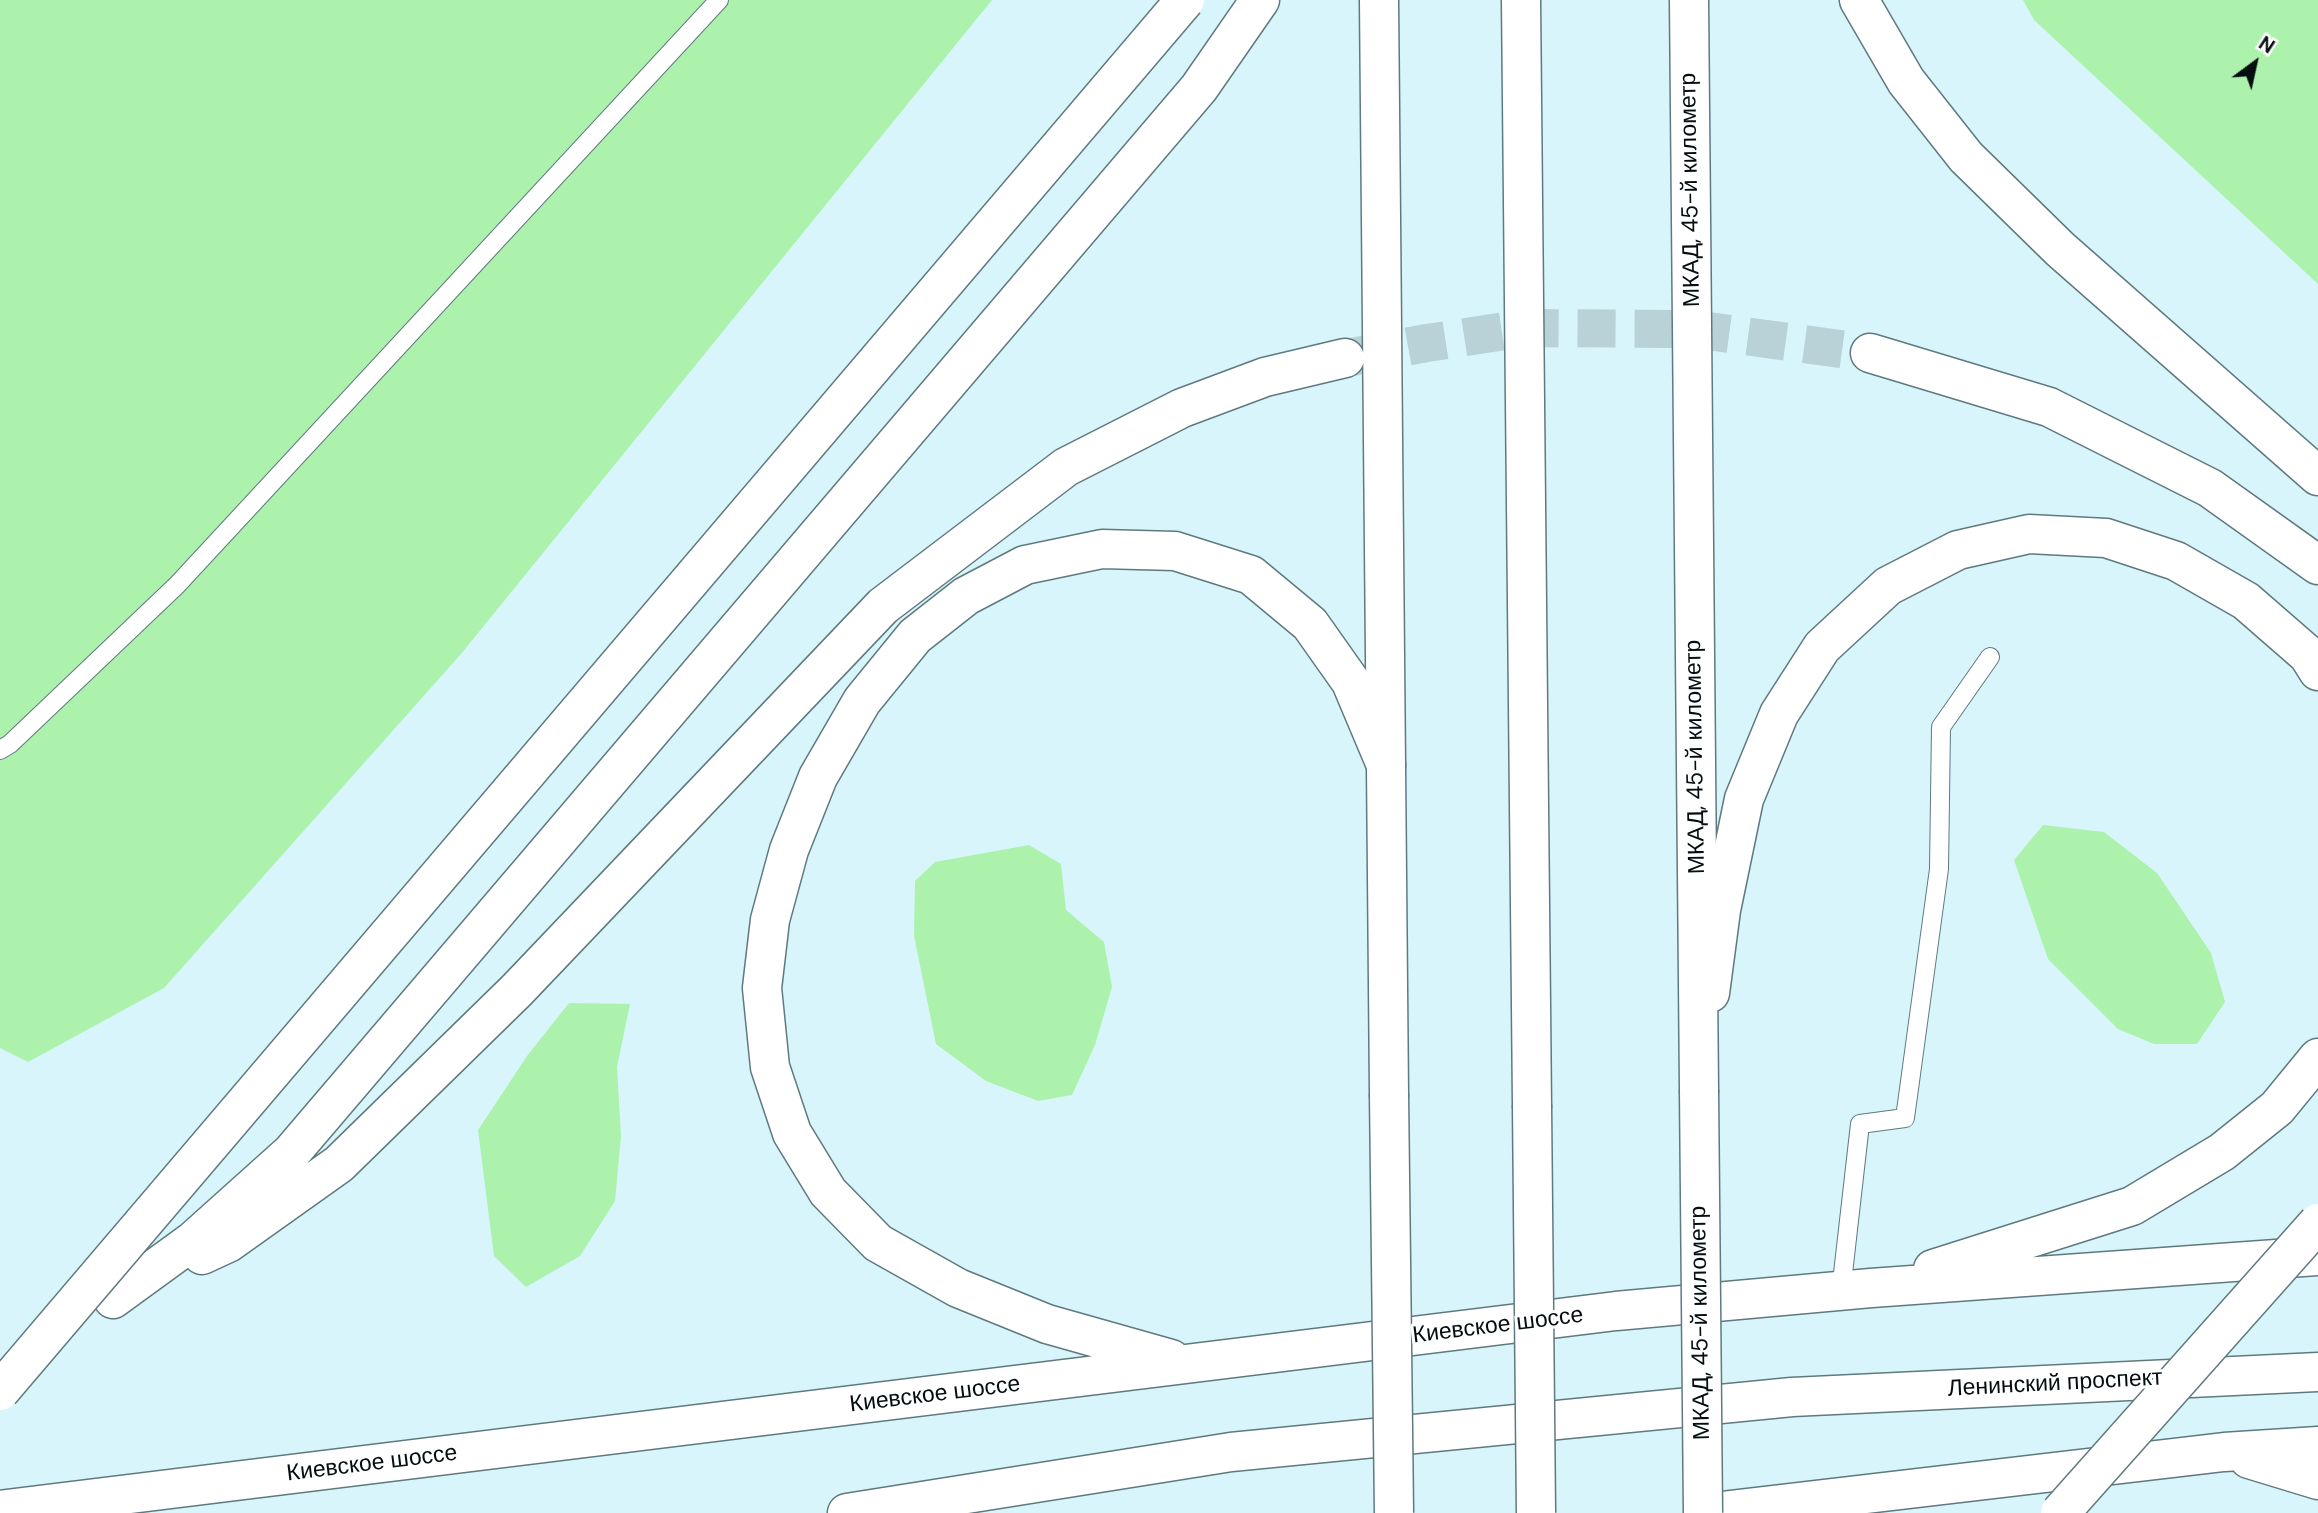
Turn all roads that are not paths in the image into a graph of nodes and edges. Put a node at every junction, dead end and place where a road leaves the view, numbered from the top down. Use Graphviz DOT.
graph roads {
  1 [pos="719,0"];
  2 [pos="1185,0"];
  3 [pos="1260,0"];
  4 [pos="1378,0"];
  5 [pos="1521,0"];
  6 [pos="1689,0"];
  7 [pos="1859,0"];
  8 [pos="1870,353"];
  9 [pos="1345,358"];
  10 [pos="2318,476"];
  11 [pos="2318,565"];
  12 [pos="1990,656"];
  13 [pos="2318,671"];
  14 [pos="0,750"];
  15 [pos="1386,765"];
  16 [pos="2318,1058"];
  17 [pos="1699,1082"];
  18 [pos="2318,1223"];
  19 [pos="2318,1256"];
  20 [pos="1856,1289"];
  21 [pos="113,1299"];
  22 [pos="0,1361"];
  23 [pos="1190,1364"];
  24 [pos="2318,1371"];
  25 [pos="0,1391"];
  26 [pos="2318,1446"];
  27 [pos="2224,1452"];
  28 [pos="2318,1480"];
  29 [pos="0,1510"];
  30 [pos="847,1513"];
  31 [pos="1394,1513"];
  32 [pos="1536,1513"];
  33 [pos="1704,1513"];
  34 [pos="2060,1513"];
  1 -- 14 [label="lane"];
  2 -- 25 [label="main road, bridge"];
  3 -- 21 [label="main road"];
  4 -- 15 [label="main road"];
  5 -- 32 [label="main road, bridge"];
  6 -- 17 [label="main road, МКАД, 45-й километр"];
  7 -- 10 [label="main road"];
  8 -- 11 [label="main road"];
  9 -- 21 [label="main road"];
  12 -- 20 [label="lane"];
  13 -- 17 [label="main road"];
  15 -- 23 [label="main road"];
  15 -- 31 [label="main road, bridge"];
  16 -- 20 [label="main road"];
  17 -- 33 [label="main road, МКАД, 45-й километр, bridge"];
  18 -- 34 [label="main road, bridge"];
  19 -- 20 [label="main road"];
  20 -- 23 [label="main road, Киевское шоссе"];
  21 -- 22 [label="main road"];
  23 -- 29 [label="main road, Киевское шоссе"];
  24 -- 30 [label="main road, Ленинский проспект"];
  26 -- 27 [label="main road"];
  27 -- 28 [label="main road"];
  27 -- 33 [label="main road"];
}
